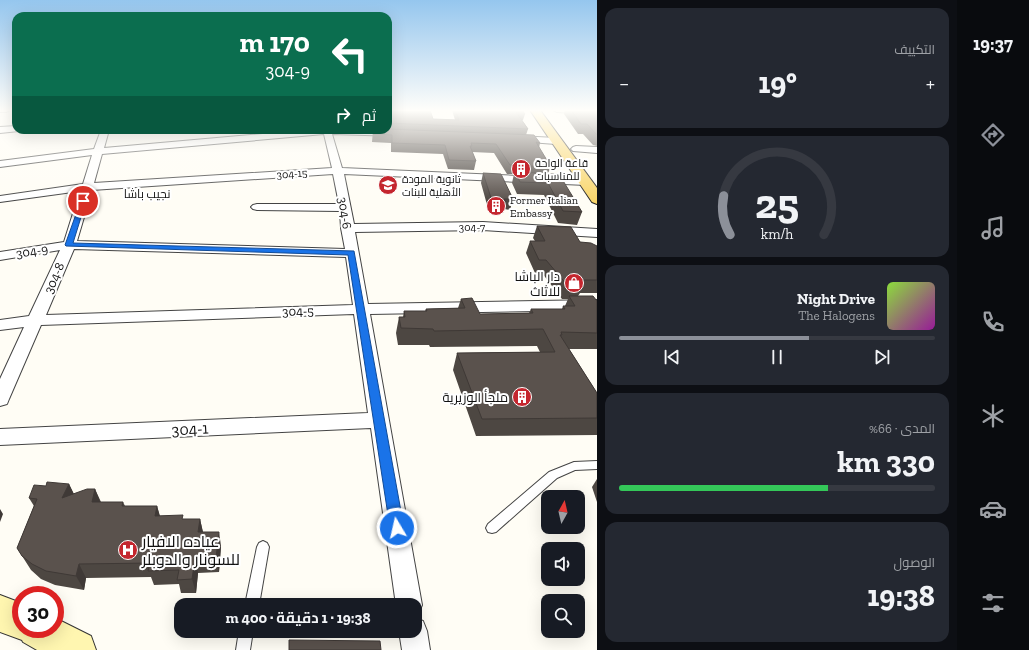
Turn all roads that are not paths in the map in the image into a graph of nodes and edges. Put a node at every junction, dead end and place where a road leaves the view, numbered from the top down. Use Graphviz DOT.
graph roads {
  1 [pos="102,140"];
  2 [pos="221,140"];
  3 [pos="330,140"];
  4 [pos="540,140"];
  5 [pos="570,140"];
  6 [pos="556,141"];
  7 [pos="576,149"];
  8 [pos="597,150"];
  9 [pos="99,151"];
  10 [pos="0,164"];
  11 [pos="338,172"];
  12 [pos="591,180"];
  13 [pos="88,187"];
  14 [pos="0,199"];
  15 [pos="597,199"];
  16 [pos="257,206"];
  17 [pos="344,208"];
  18 [pos="347,228"];
  19 [pos="597,233"];
  20 [pos="69,245"];
  21 [pos="352,252"];
  22 [pos="0,256"];
  23 [pos="597,305"];
  24 [pos="361,308"];
  25 [pos="36,320"];
  26 [pos="0,325"];
  27 [pos="0,399"];
  28 [pos="380,420"];
  29 [pos="0,437"];
  30 [pos="597,465"];
  31 [pos="492,528"];
  32 [pos="263,547"];
  33 [pos="253,598"];
  34 [pos="408,598"];
  35 [pos="0,613"];
  36 [pos="12,618"];
  37 [pos="54,638"];
  38 [pos="245,638"];
  39 [pos="414,638"];
  40 [pos="77,650"];
  41 [pos="242,650"];
  42 [pos="416,650"];
  1 -- 9 [label="street, 304-8"];
  2 -- 9 [label="street"];
  3 -- 11 [label="street, 304-6"];
  4 -- 6 [label="street"];
  5 -- 7 [label="main road"];
  6 -- 12 [label="main road"];
  7 -- 8 [label="street"];
  7 -- 12 [label="main road"];
  9 -- 10 [label="street"];
  9 -- 13 [label="street, 304-8"];
  11 -- 12 [label="street, 304-15"];
  11 -- 13 [label="street, 304-15"];
  11 -- 17 [label="street, 304-6"];
  12 -- 15 [label="main road"];
  13 -- 14 [label="street, 304-15"];
  13 -- 20 [label="street, 304-8"];
  16 -- 17 [label="street"];
  17 -- 18 [label="street, 304-6"];
  18 -- 19 [label="street, 304-7"];
  18 -- 21 [label="street, 304-6"];
  20 -- 21 [label="street, 304-9"];
  20 -- 22 [label="street, 304-9"];
  20 -- 25 [label="street, 304-8"];
  21 -- 24 [label="street, 304-6"];
  23 -- 24 [label="street, 304-5"];
  24 -- 25 [label="street, 304-5"];
  24 -- 28 [label="street, 304-6"];
  25 -- 26 [label="street, 304-5"];
  25 -- 27 [label="street, 304-8"];
  28 -- 29 [label="street, 304-1"];
  28 -- 34 [label="street, 304-6"];
  30 -- 31 [label="lane"];
  32 -- 33 [label="lane"];
  35 -- 36 [label="street"];
  37 -- 40 [label="street"];
  38 -- 41 [label="lane"];
  39 -- 42 [label="street"];
}
